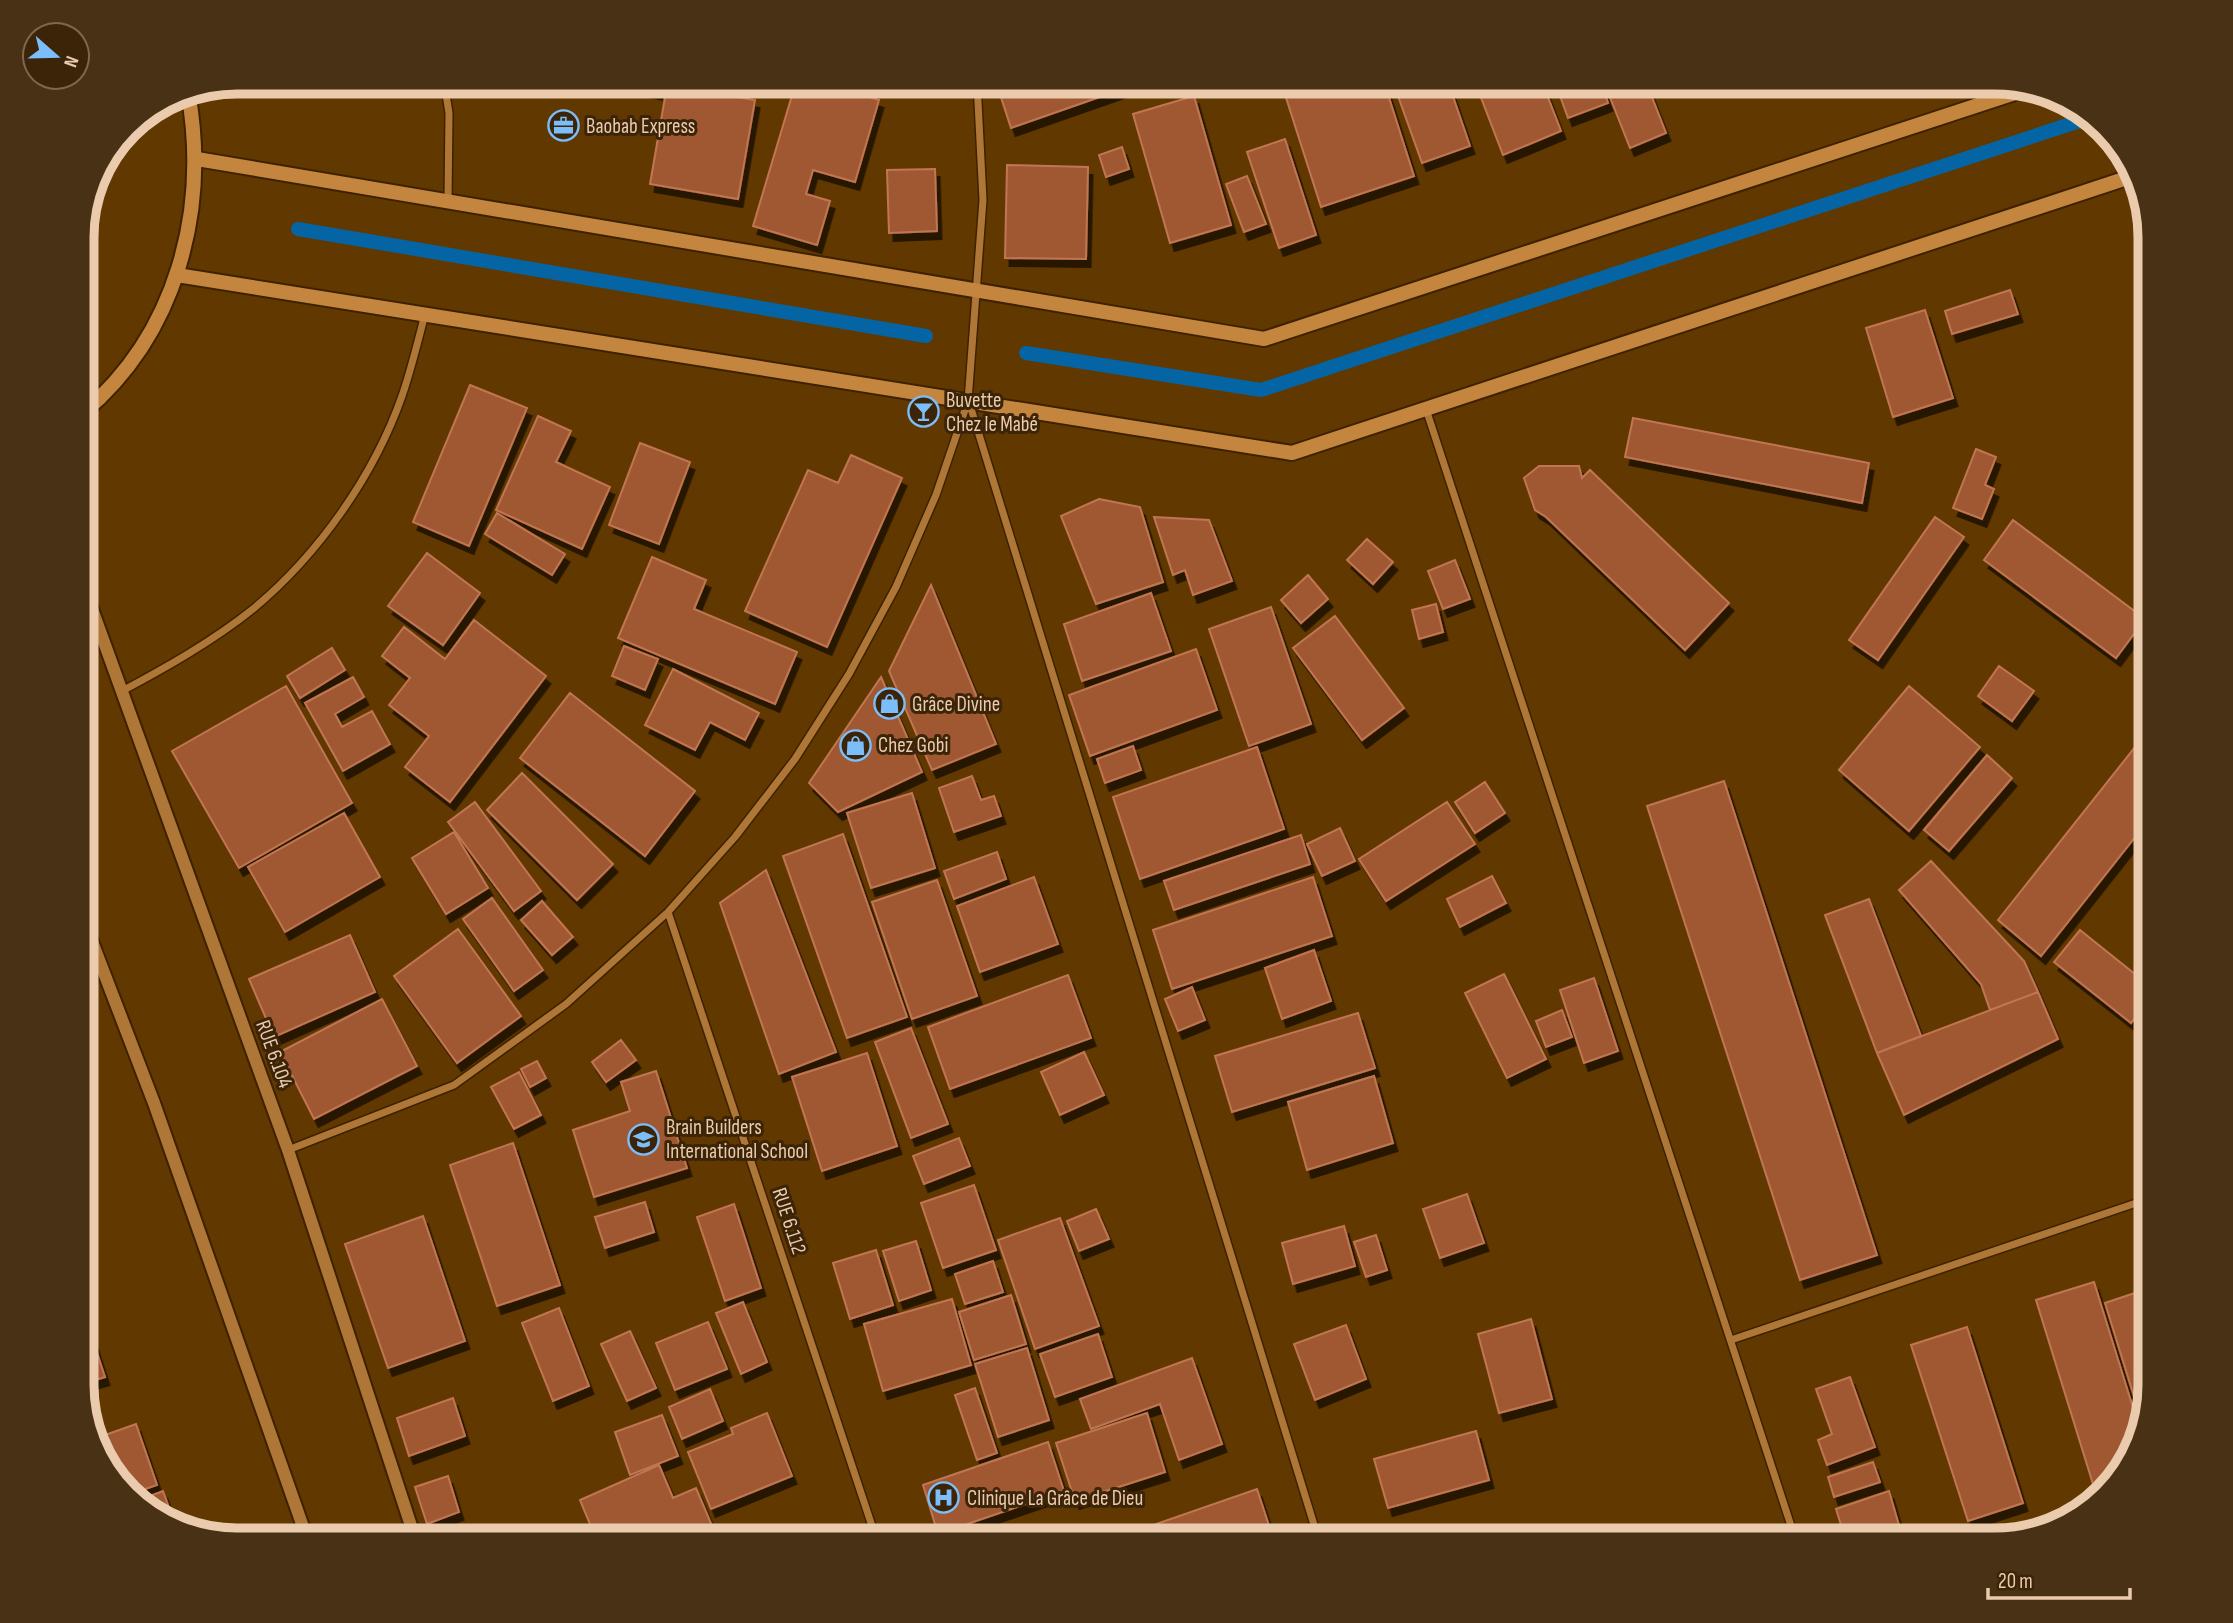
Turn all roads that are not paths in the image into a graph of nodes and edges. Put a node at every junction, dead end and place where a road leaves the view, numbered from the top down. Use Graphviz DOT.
graph roads {
  1 [pos="446,94"];
  2 [pos="978,94"];
  3 [pos="2008,95"];
  4 [pos="189,103"];
  5 [pos="197,159"];
  6 [pos="2126,178"];
  7 [pos="448,202"];
  8 [pos="177,275"];
  9 [pos="978,291"];
  10 [pos="425,314"];
  11 [pos="95,401"];
  12 [pos="968,401"];
  13 [pos="1426,408"];
  14 [pos="95,617"];
  15 [pos="122,691"];
  16 [pos="668,912"];
  17 [pos="95,949"];
  18 [pos="288,1150"];
  19 [pos="2138,1202"];
  20 [pos="1731,1340"];
  21 [pos="303,1528"];
  22 [pos="412,1528"];
  23 [pos="873,1528"];
  24 [pos="1315,1528"];
  25 [pos="1792,1528"];
  1 -- 7 [label="street"];
  2 -- 9 [label="street"];
  3 -- 9 [label="main road"];
  4 -- 5 [label="main road"];
  5 -- 7 [label="main road"];
  5 -- 8 [label="main road"];
  6 -- 13 [label="main road"];
  7 -- 9 [label="main road"];
  8 -- 10 [label="main road"];
  8 -- 11 [label="main road"];
  9 -- 12 [label="street"];
  10 -- 12 [label="main road"];
  10 -- 15 [label="street"];
  12 -- 13 [label="main road"];
  12 -- 16 [label="street"];
  12 -- 24 [label="street"];
  13 -- 20 [label="street"];
  14 -- 15 [label="street, RUE 6.104"];
  15 -- 18 [label="street, RUE 6.104"];
  16 -- 18 [label="street"];
  16 -- 23 [label="street, RUE 6.112"];
  17 -- 21 [label="street"];
  18 -- 22 [label="street, RUE 6.104"];
  19 -- 20 [label="street"];
  20 -- 25 [label="street"];
}
